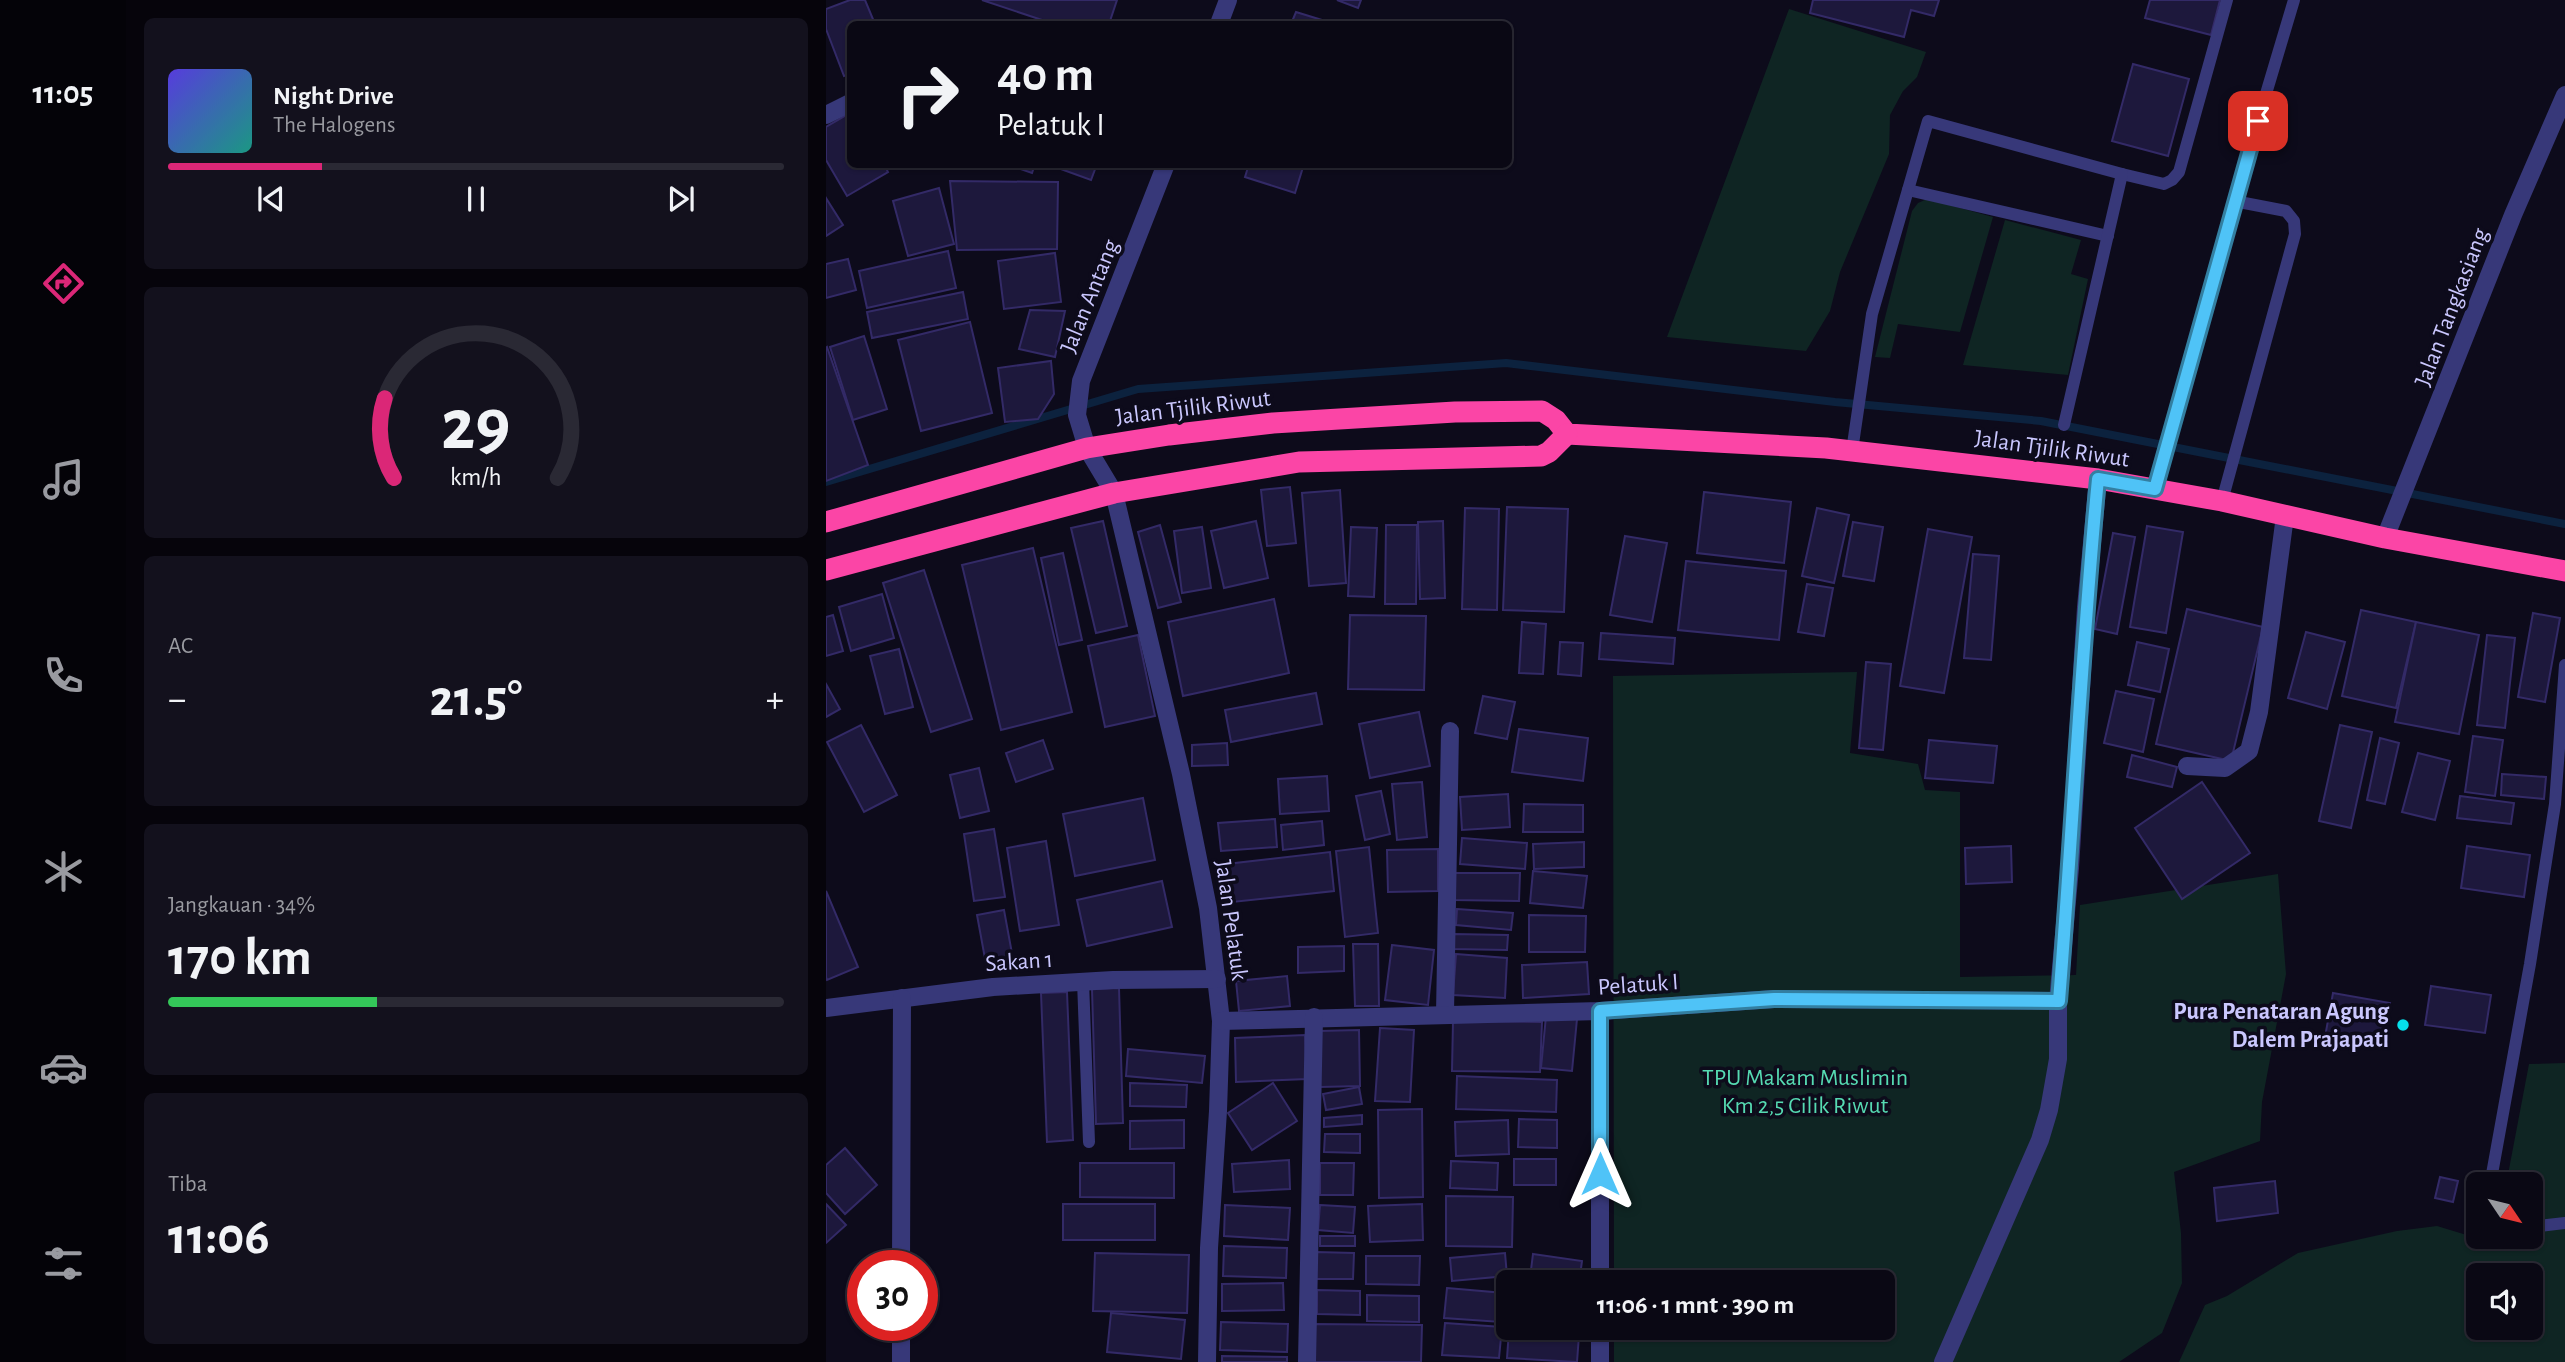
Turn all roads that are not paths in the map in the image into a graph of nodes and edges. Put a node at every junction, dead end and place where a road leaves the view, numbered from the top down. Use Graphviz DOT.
graph roads {
  1 [pos="1228,0"];
  2 [pos="2227,0"];
  3 [pos="2294,0"];
  4 [pos="1220,21"];
  5 [pos="2565,95"];
  6 [pos="847,104"];
  7 [pos="826,115"];
  8 [pos="2558,131"];
  9 [pos="1165,168"];
  10 [pos="2122,174"];
  11 [pos="1908,190"];
  12 [pos="2234,201"];
  13 [pos="2108,236"];
  14 [pos="2064,425"];
  15 [pos="1567,434"];
  16 [pos="1087,448"];
  17 [pos="1852,451"];
  18 [pos="2098,479"];
  19 [pos="2155,489"];
  20 [pos="1114,493"];
  21 [pos="2222,501"];
  22 [pos="2285,516"];
  23 [pos="826,522"];
  24 [pos="2385,538"];
  25 [pos="826,570"];
  26 [pos="2565,571"];
  27 [pos="2565,665"];
  28 [pos="1450,731"];
  29 [pos="2187,766"];
  30 [pos="1217,979"];
  31 [pos="1083,981"];
  32 [pos="902,998"];
  33 [pos="2059,1001"];
  34 [pos="826,1008"];
  35 [pos="1600,1011"];
  36 [pos="1445,1014"];
  37 [pos="1314,1017"];
  38 [pos="1221,1021"];
  39 [pos="1089,1142"];
  40 [pos="2492,1172"];
  41 [pos="2565,1223"];
  42 [pos="2543,1226"];
  43 [pos="901,1250"];
  44 [pos="1600,1270"];
  45 [pos="1600,1340"];
  46 [pos="901,1341"];
  47 [pos="901,1362"];
  48 [pos="1207,1362"];
  49 [pos="1307,1362"];
  50 [pos="1600,1362"];
  51 [pos="1943,1362"];
  1 -- 4 [label="street"];
  2 -- 10 [label="lane"];
  3 -- 12 [label="lane"];
  5 -- 8 [label="street, Jalan Tangkasiang"];
  6 -- 7 [label="street"];
  8 -- 24 [label="street, Jalan Tangkasiang"];
  9 -- 16 [label="street, Jalan Antang"];
  10 -- 11 [label="lane"];
  10 -- 13 [label="lane"];
  11 -- 13 [label="lane"];
  11 -- 17 [label="lane"];
  12 -- 19 [label="lane"];
  12 -- 21 [label="lane"];
  13 -- 14 [label="lane"];
  15 -- 16 [label="highway, Jalan Tjilik Riwut"];
  15 -- 17 [label="highway, Jalan Tjilik Riwut"];
  15 -- 20 [label="highway"];
  16 -- 20 [label="street, Jalan Antang"];
  16 -- 23 [label="highway, Jalan Tjilik Riwut"];
  17 -- 18 [label="highway, Jalan Tjilik Riwut"];
  18 -- 19 [label="highway, Jalan Tjilik Riwut"];
  18 -- 33 [label="street"];
  19 -- 21 [label="highway, Jalan Tjilik Riwut"];
  20 -- 25 [label="highway"];
  20 -- 30 [label="street, Jalan Pelatuk"];
  21 -- 22 [label="highway, Jalan Tjilik Riwut"];
  22 -- 24 [label="highway, Jalan Tjilik Riwut"];
  22 -- 29 [label="street"];
  24 -- 26 [label="highway, Jalan Tjilik Riwut"];
  27 -- 40 [label="lane"];
  28 -- 36 [label="street"];
  30 -- 31 [label="street, Sakan 1"];
  30 -- 38 [label="street, Jalan Pelatuk"];
  31 -- 32 [label="street, Sakan 1"];
  31 -- 39 [label="lane"];
  32 -- 34 [label="street, Sakan 1"];
  32 -- 43 [label="street"];
  33 -- 35 [label="street, Pelatuk I"];
  33 -- 51 [label="street"];
  35 -- 36 [label="street, Pelatuk I"];
  35 -- 44 [label="street"];
  36 -- 37 [label="street, Pelatuk I"];
  37 -- 38 [label="street, Pelatuk I"];
  37 -- 49 [label="street"];
  38 -- 48 [label="street, Jalan Pelatuk"];
  41 -- 42 [label="lane"];
  45 -- 50 [label="street"];
  46 -- 47 [label="street"];
}
